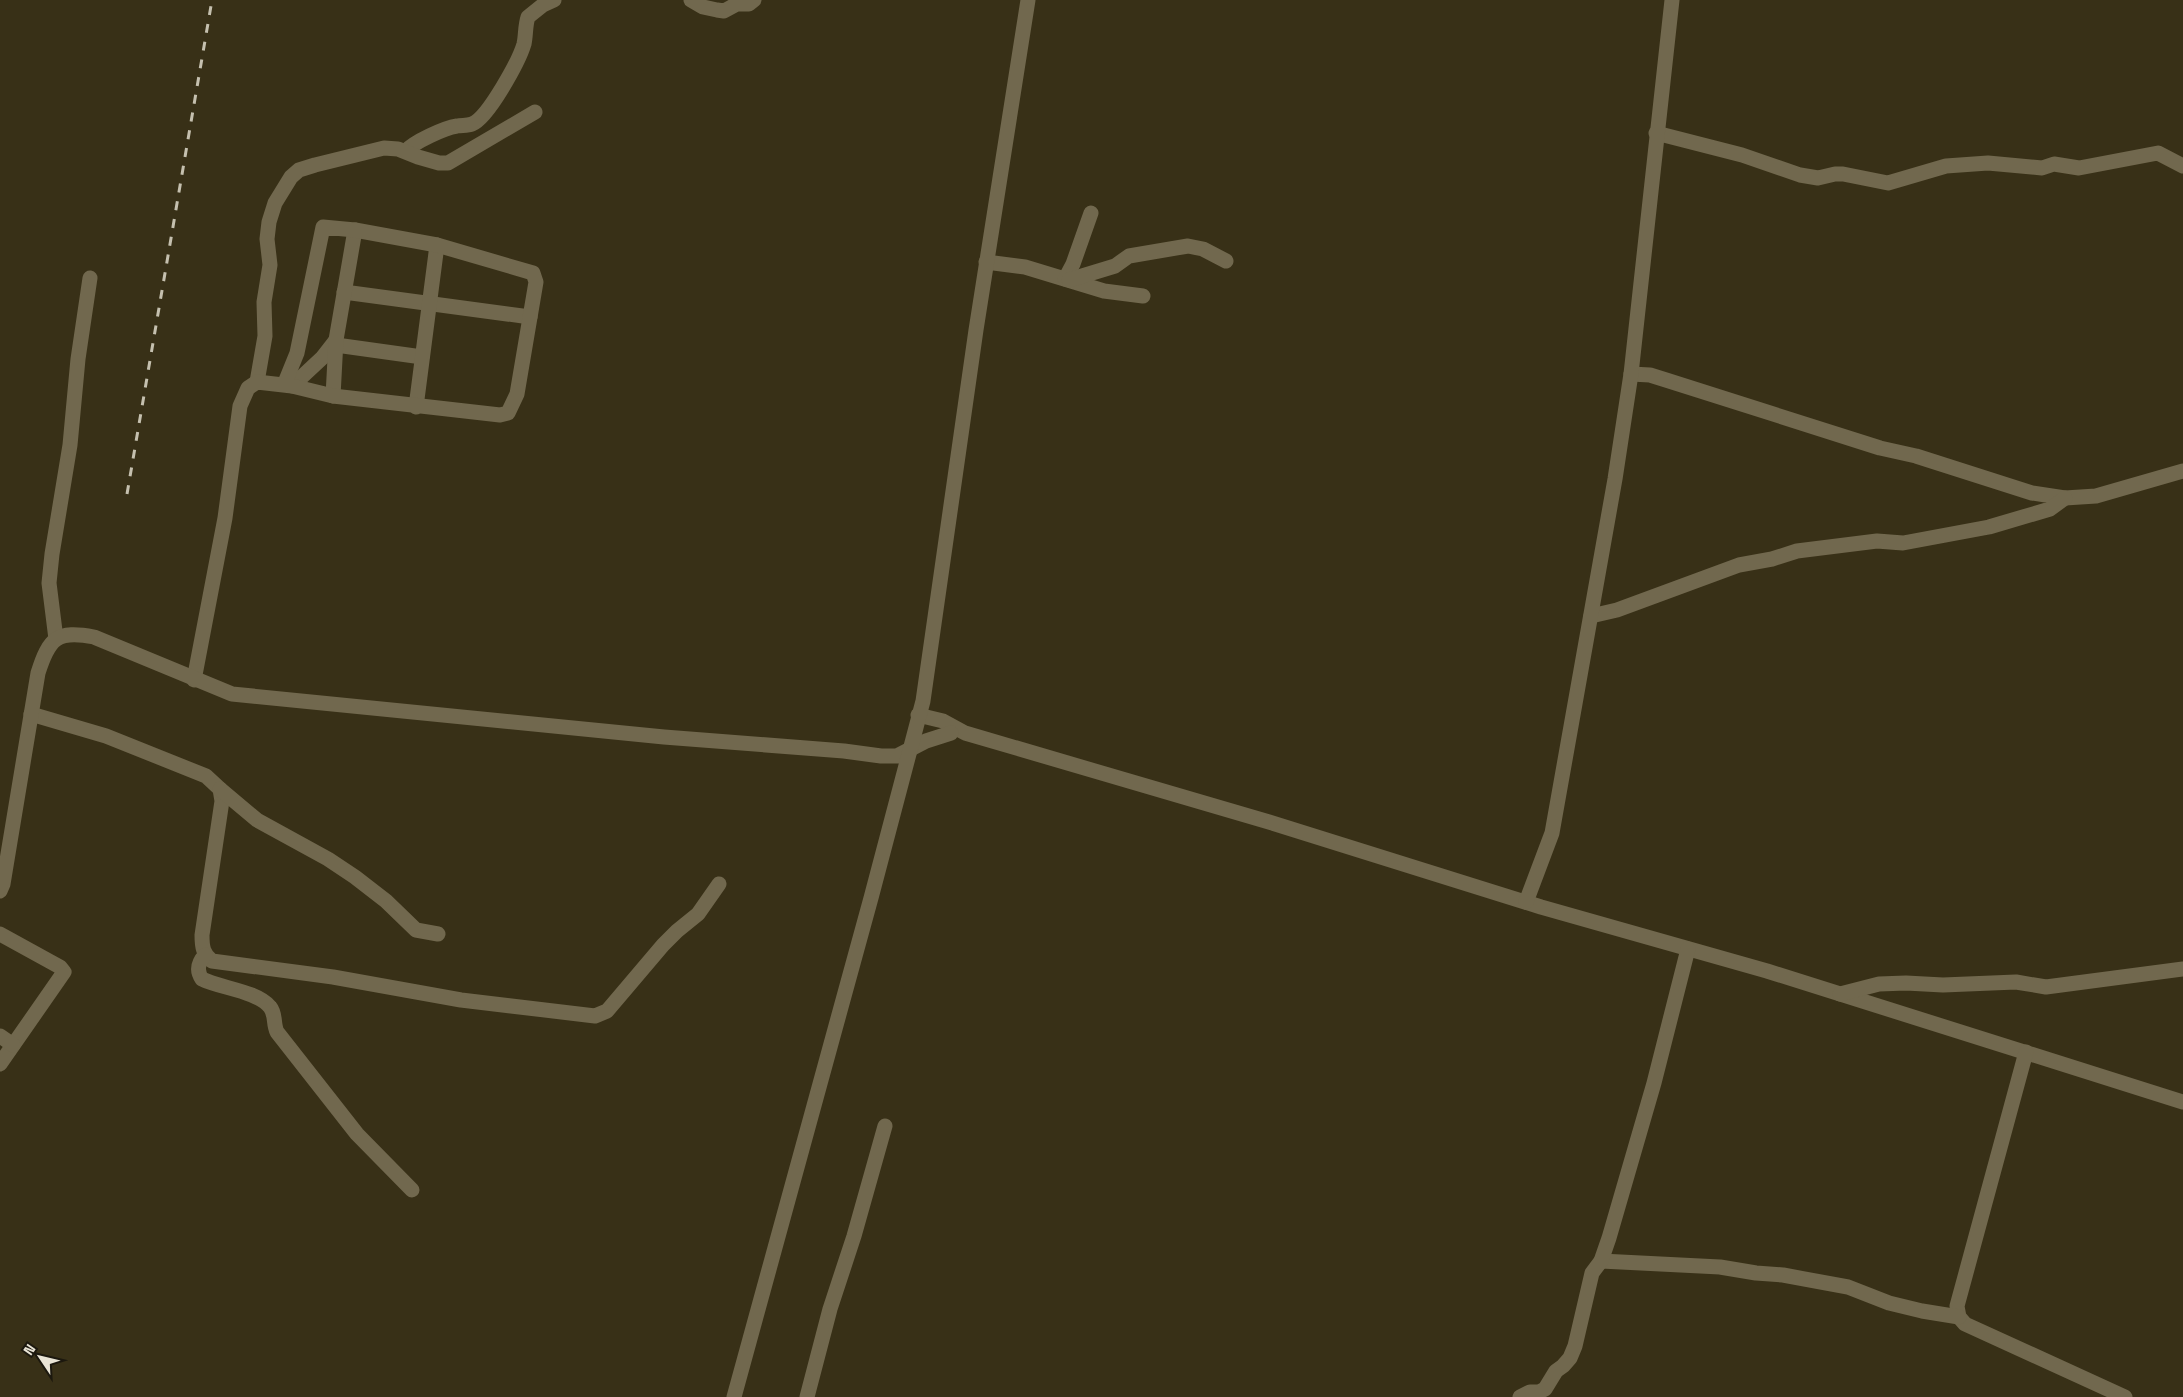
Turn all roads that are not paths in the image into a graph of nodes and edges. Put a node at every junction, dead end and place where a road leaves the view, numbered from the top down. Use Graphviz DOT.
graph roads {
  1 [pos="554,0"];
  2 [pos="692,0"];
  3 [pos="754,0"];
  4 [pos="1028,0"];
  5 [pos="1672,0"];
  6 [pos="535,112"];
  7 [pos="1656,133"];
  8 [pos="406,151"];
  9 [pos="2183,166"];
  10 [pos="1091,213"];
  11 [pos="356,230"];
  12 [pos="437,245"];
  13 [pos="1226,261"];
  14 [pos="986,262"];
  15 [pos="90,278"];
  16 [pos="1067,279"];
  17 [pos="344,292"];
  18 [pos="1143,296"];
  19 [pos="429,303"];
  20 [pos="530,317"];
  21 [pos="336,342"];
  22 [pos="422,357"];
  23 [pos="1631,374"];
  24 [pos="256,382"];
  25 [pos="288,385"];
  26 [pos="333,396"];
  27 [pos="416,407"];
  28 [pos="2183,471"];
  29 [pos="2065,498"];
  30 [pos="1591,616"];
  31 [pos="56,639"];
  32 [pos="194,680"];
  33 [pos="31,714"];
  34 [pos="919,714"];
  35 [pos="953,729"];
  36 [pos="910,750"];
  37 [pos="220,789"];
  38 [pos="719,884"];
  39 [pos="0,891"];
  40 [pos="1526,902"];
  41 [pos="0,934"];
  42 [pos="438,934"];
  43 [pos="1688,948"];
  44 [pos="205,955"];
  45 [pos="2183,969"];
  46 [pos="1840,994"];
  47 [pos="0,1036"];
  48 [pos="14,1046"];
  49 [pos="2026,1052"];
  50 [pos="0,1064"];
  51 [pos="2183,1102"];
  52 [pos="885,1126"];
  53 [pos="412,1190"];
  54 [pos="1601,1261"];
  55 [pos="1959,1317"];
  56 [pos="734,1397"];
  57 [pos="807,1397"];
  58 [pos="1520,1397"];
  59 [pos="2125,1397"];
  1 -- 8 [label="street"];
  2 -- 3 [label="street"];
  4 -- 14 [label="street"];
  5 -- 7 [label="street"];
  6 -- 8 [label="street"];
  7 -- 9 [label="street"];
  7 -- 23 [label="street"];
  8 -- 24 [label="street"];
  10 -- 16 [label="street"];
  11 -- 12 [label="street"];
  11 -- 17 [label="street"];
  11 -- 25 [label="street"];
  12 -- 19 [label="street"];
  12 -- 20 [label="street"];
  13 -- 16 [label="street"];
  14 -- 16 [label="street"];
  14 -- 34 [label="street"];
  15 -- 31 [label="street"];
  16 -- 18 [label="street"];
  17 -- 19 [label="street"];
  17 -- 21 [label="street"];
  19 -- 20 [label="street"];
  19 -- 22 [label="street"];
  20 -- 27 [label="street"];
  21 -- 22 [label="street"];
  21 -- 25 [label="street"];
  21 -- 26 [label="street"];
  22 -- 27 [label="street"];
  23 -- 29 [label="street"];
  23 -- 30 [label="street"];
  24 -- 25 [label="street"];
  24 -- 32 [label="street"];
  25 -- 26 [label="street"];
  26 -- 27 [label="street"];
  28 -- 29 [label="street"];
  29 -- 30 [label="street"];
  30 -- 40 [label="street"];
  31 -- 32 [label="street"];
  31 -- 33 [label="street"];
  32 -- 36 [label="street"];
  33 -- 37 [label="street"];
  33 -- 39 [label="street"];
  34 -- 35 [label="street"];
  34 -- 35 [label="street"];
  34 -- 36 [label="street"];
  35 -- 36 [label="street"];
  35 -- 40 [label="street"];
  36 -- 56 [label="street"];
  37 -- 42 [label="street"];
  37 -- 44 [label="street"];
  38 -- 44 [label="street"];
  40 -- 43 [label="street"];
  41 -- 48 [label="street"];
  43 -- 46 [label="street"];
  43 -- 54 [label="street"];
  44 -- 53 [label="street"];
  45 -- 46 [label="street"];
  46 -- 49 [label="street"];
  47 -- 48 [label="street"];
  48 -- 50 [label="street"];
  49 -- 51 [label="street"];
  49 -- 55 [label="street"];
  52 -- 57 [label="street"];
  54 -- 55 [label="street"];
  54 -- 58 [label="street"];
  55 -- 59 [label="street"];
}
